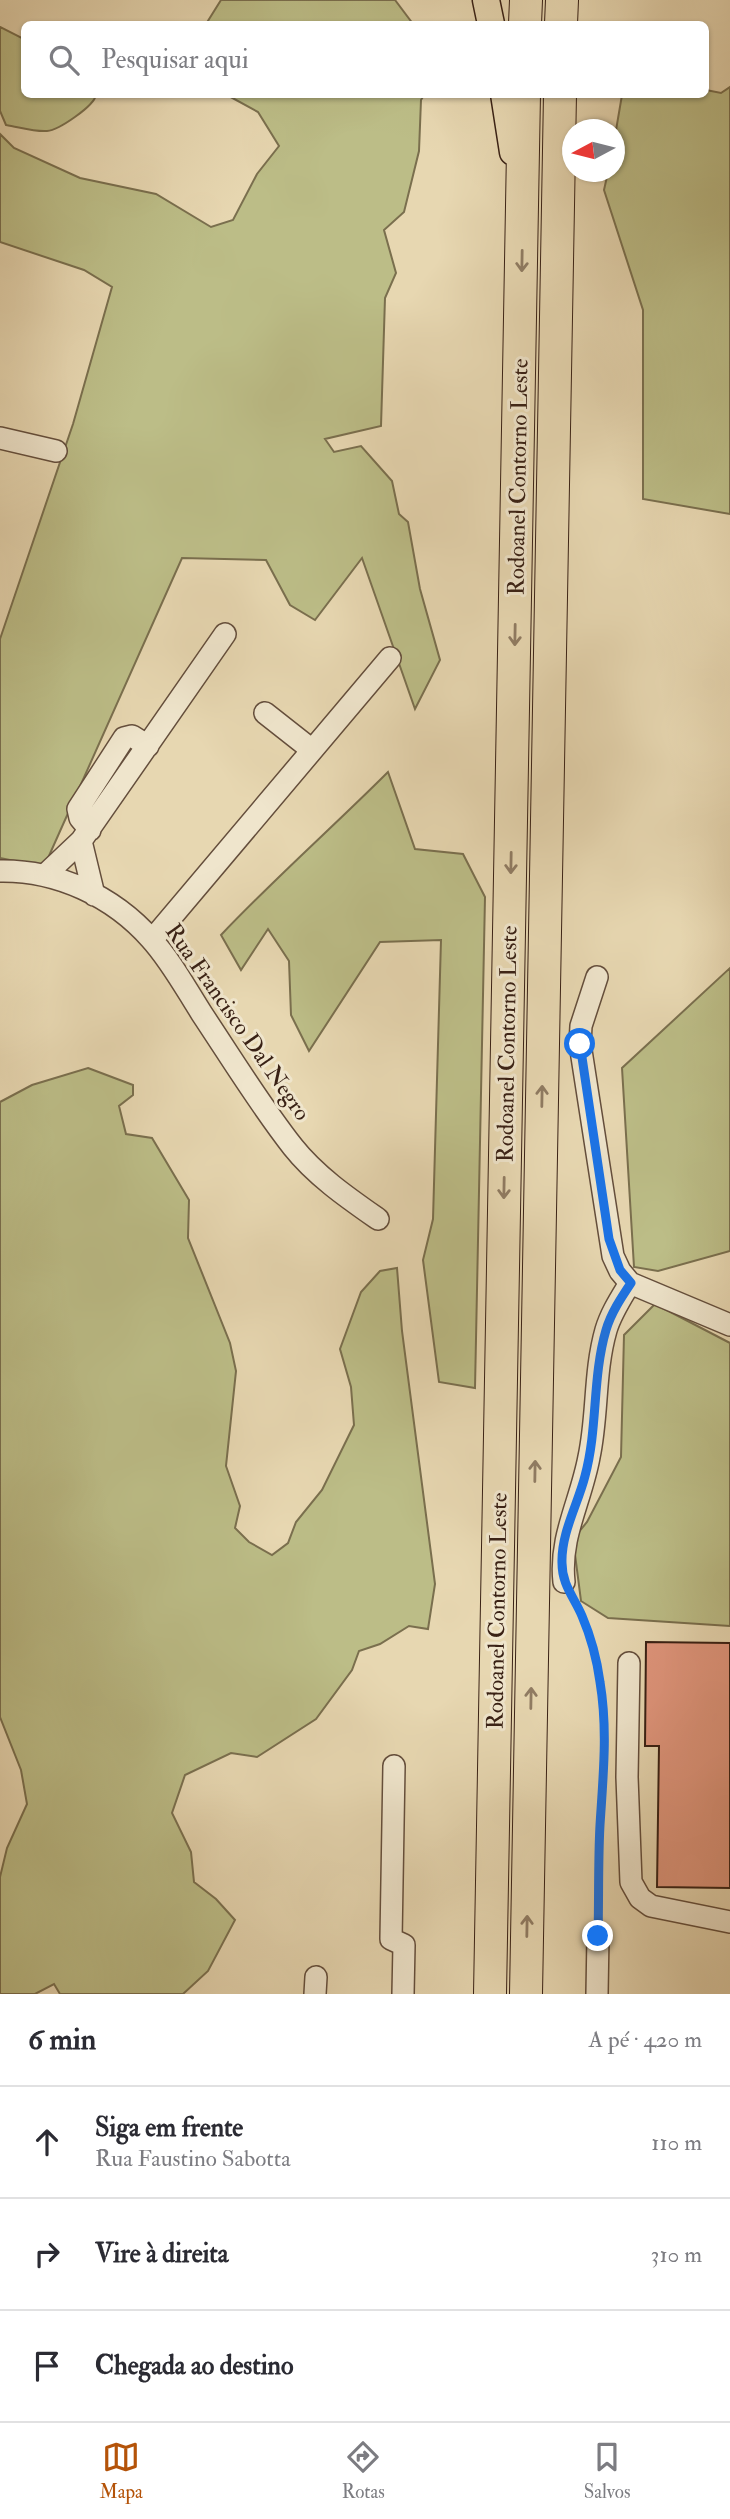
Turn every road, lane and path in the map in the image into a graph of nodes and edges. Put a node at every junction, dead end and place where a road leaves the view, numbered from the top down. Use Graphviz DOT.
graph roads {
  1 [pos="486,0"];
  2 [pos="526,0"];
  3 [pos="562,0"];
  4 [pos="490,21"];
  5 [pos="525,21"];
  6 [pos="561,21"];
  7 [pos="505,98"];
  8 [pos="524,98"];
  9 [pos="560,98"];
  10 [pos="523,210"];
  11 [pos="0,438"];
  12 [pos="56,450"];
  13 [pos="225,634"];
  14 [pos="390,658"];
  15 [pos="265,713"];
  16 [pos="312,750"];
  17 [pos="86,836"];
  18 [pos="0,871"];
  19 [pos="45,875"];
  20 [pos="94,895"];
  21 [pos="152,940"];
  22 [pos="597,977"];
  23 [pos="378,1219"];
  24 [pos="631,1283"];
  25 [pos="730,1325"];
  26 [pos="564,1582"];
  27 [pos="629,1663"];
  28 [pos="394,1766"];
  29 [pos="730,1922"];
  30 [pos="598,1936"];
  31 [pos="403,1994"];
  32 [pos="489,1994"];
  33 [pos="526,1994"];
  34 [pos="597,1994"];
  1 -- 4 [label="main road"];
  2 -- 5 [label="highway"];
  3 -- 6 [label="highway"];
  7 -- 10 [label="main road"];
  8 -- 10 [label="highway, Rodoanel Contorno Leste"];
  33 -- 9 [label="highway, Rodoanel Contorno Leste, one-way"];
  10 -- 32 [label="highway, Rodoanel Contorno Leste, one-way"];
  11 -- 12 [label="street"];
  13 -- 17 [label="street"];
  14 -- 16 [label="street"];
  15 -- 16 [label="street"];
  16 -- 21 [label="street"];
  17 -- 19 [label="street"];
  17 -- 20 [label="street"];
  18 -- 19 [label="street, Rua Francisco Dal Negro"];
  19 -- 20 [label="street, Rua Francisco Dal Negro"];
  20 -- 21 [label="street, Rua Francisco Dal Negro"];
  21 -- 23 [label="street, Rua Francisco Dal Negro"];
  22 -- 24 [label="street"];
  24 -- 25 [label="street"];
  24 -- 26 [label="street"];
  26 -- 30 [label="path"];
  27 -- 29 [label="street"];
  28 -- 31 [label="street"];
  30 -- 34 [label="street"];
}
